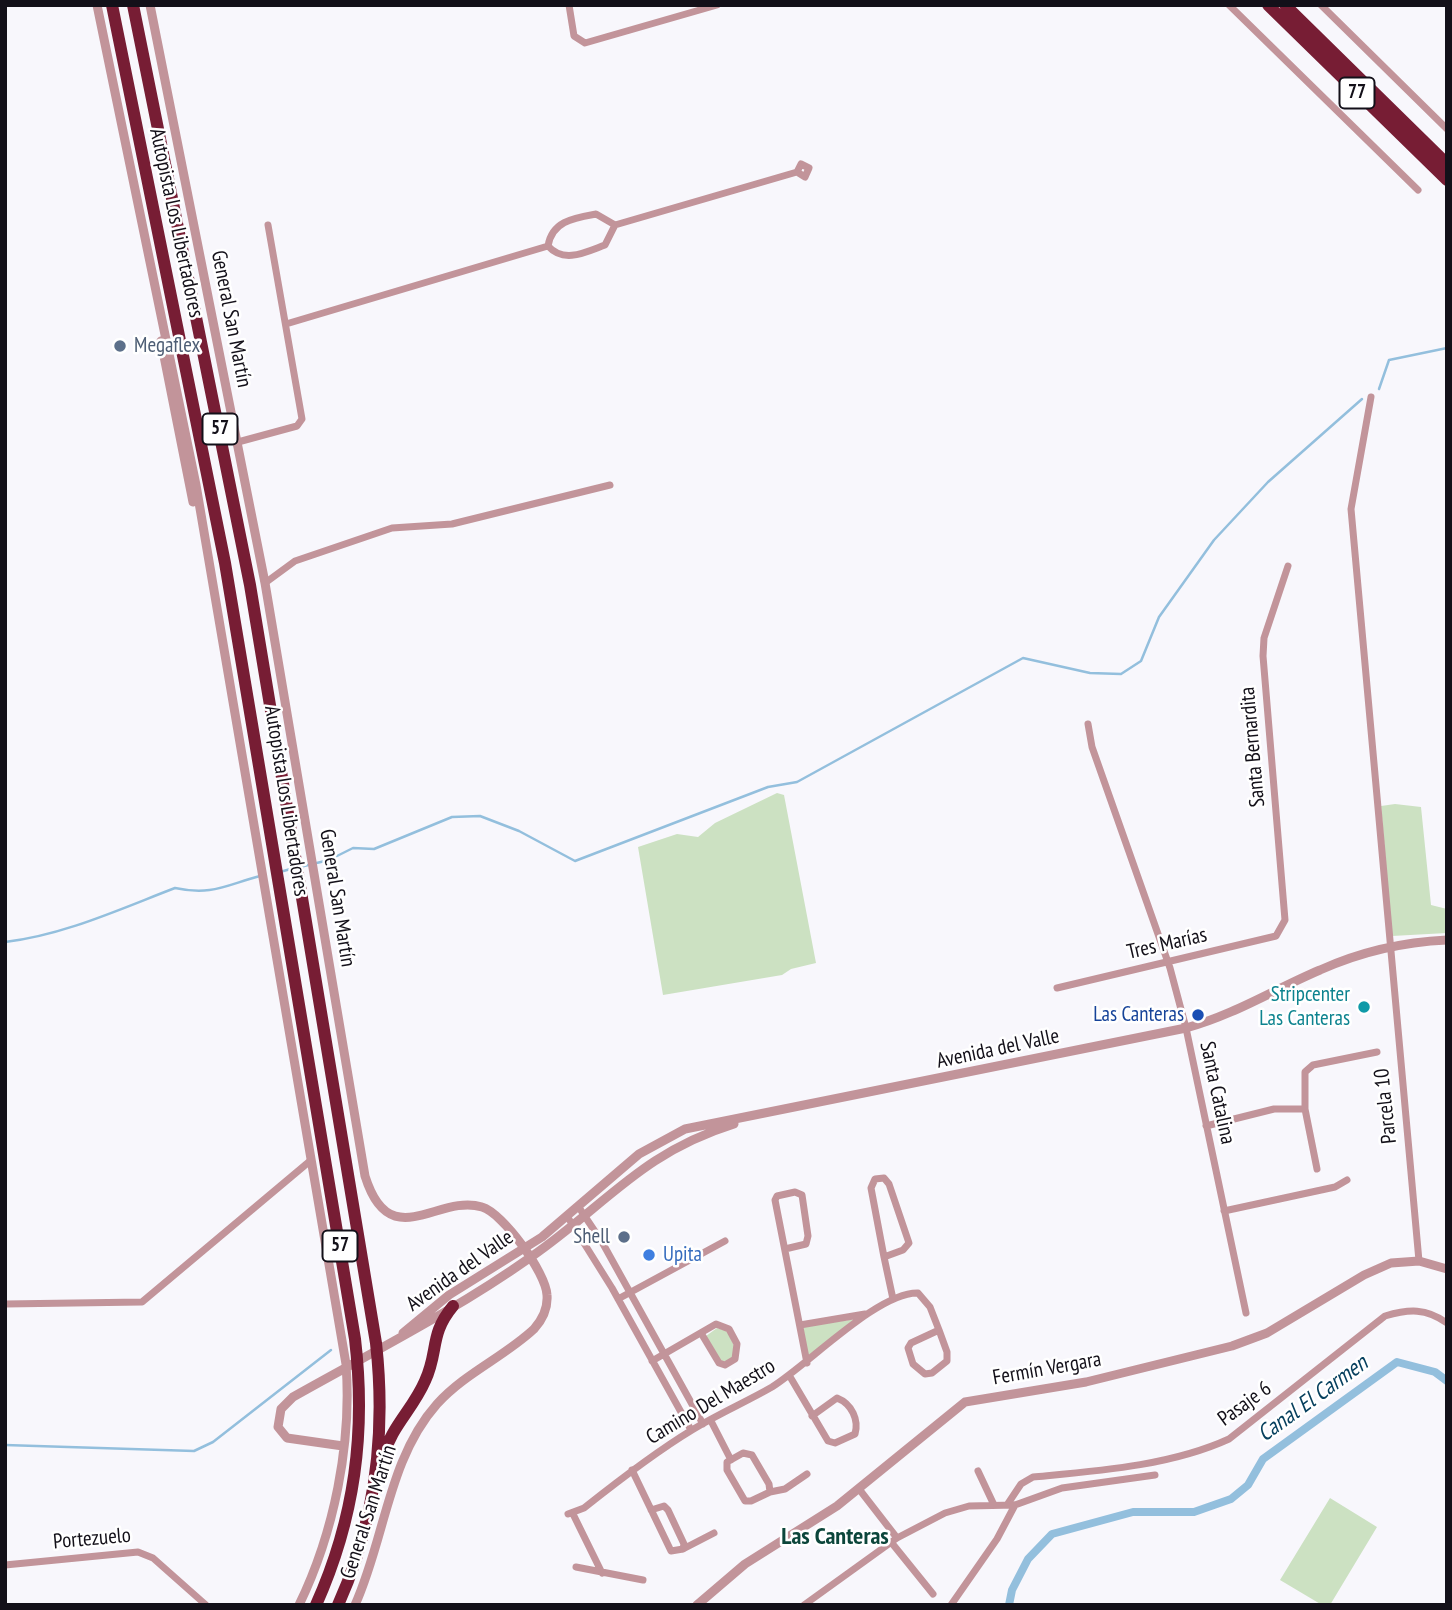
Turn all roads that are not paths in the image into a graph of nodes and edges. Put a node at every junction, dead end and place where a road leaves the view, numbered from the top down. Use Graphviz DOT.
graph roads {
  1 [pos="97,5"];
  2 [pos="112,5"];
  3 [pos="133,5"];
  4 [pos="150,5"];
  5 [pos="569,5"];
  6 [pos="717,5"];
  7 [pos="1229,5"];
  8 [pos="1268,5"];
  9 [pos="1285,5"];
  10 [pos="1321,5"];
  11 [pos="1447,130"];
  12 [pos="1447,164"];
  13 [pos="797,172"];
  14 [pos="1447,180"];
  15 [pos="1418,190"];
  16 [pos="268,225"];
  17 [pos="615,225"];
  18 [pos="548,246"];
  19 [pos="286,324"];
  20 [pos="1371,397"];
  21 [pos="238,442"];
  22 [pos="610,485"];
  23 [pos="1288,566"];
  24 [pos="265,583"];
  25 [pos="1088,724"];
  26 [pos="1283,929"];
  27 [pos="1447,940"];
  28 [pos="1389,947"];
  29 [pos="1168,962"];
  30 [pos="1057,988"];
  31 [pos="1186,1028"];
  32 [pos="1377,1052"];
  33 [pos="1305,1109"];
  34 [pos="752,1117"];
  35 [pos="1206,1126"];
  36 [pos="310,1161"];
  37 [pos="1317,1169"];
  38 [pos="1347,1180"];
  39 [pos="578,1206"];
  40 [pos="1224,1211"];
  41 [pos="567,1216"];
  42 [pos="583,1217"];
  43 [pos="574,1225"];
  44 [pos="724,1241"];
  45 [pos="523,1248"];
  46 [pos="785,1249"];
  47 [pos="884,1257"];
  48 [pos="530,1258"];
  49 [pos="1419,1261"];
  50 [pos="1447,1269"];
  51 [pos="630,1293"];
  52 [pos="618,1299"];
  53 [pos="893,1299"];
  54 [pos="5,1304"];
  55 [pos="453,1306"];
  56 [pos="1246,1313"];
  57 [pos="868,1314"];
  58 [pos="1447,1323"];
  59 [pos="800,1325"];
  60 [pos="939,1330"];
  61 [pos="701,1333"];
  62 [pos="399,1336"];
  63 [pos="664,1354"];
  64 [pos="652,1361"];
  65 [pos="807,1363"];
  66 [pos="789,1375"];
  67 [pos="812,1416"];
  68 [pos="707,1422"];
  69 [pos="691,1430"];
  70 [pos="342,1446"];
  71 [pos="732,1460"];
  72 [pos="632,1470"];
  73 [pos="978,1471"];
  74 [pos="807,1474"];
  75 [pos="1155,1475"];
  76 [pos="859,1489"];
  77 [pos="770,1492"];
  78 [pos="372,1498"];
  79 [pos="994,1505"];
  80 [pos="1011,1505"];
  81 [pos="651,1510"];
  82 [pos="714,1533"];
  83 [pos="894,1540"];
  84 [pos="683,1549"];
  85 [pos="6,1566"];
  86 [pos="576,1567"];
  87 [pos="602,1573"];
  88 [pos="643,1580"];
  89 [pos="933,1594"];
  90 [pos="206,1605"];
  91 [pos="299,1605"];
  92 [pos="316,1605"];
  93 [pos="338,1605"];
  94 [pos="355,1605"];
  95 [pos="697,1605"];
  96 [pos="804,1605"];
  97 [pos="951,1605"];
  1 -- 36 [label="street, General San Martín"];
  2 -- 92 [label="highway, Autopista Los Libertadores / 57"];
  3 -- 78 [label="highway, Autopista Los Libertadores / 57"];
  4 -- 21 [label="street, General San Martín"];
  5 -- 6 [label="street"];
  7 -- 15 [label="street"];
  8 -- 14 [label="highway, 77"];
  9 -- 12 [label="highway, 77"];
  10 -- 11 [label="street"];
  13 -- 17 [label="street"];
  16 -- 19 [label="street"];
  17 -- 18 [label="street"];
  17 -- 18 [label="street"];
  18 -- 19 [label="street"];
  19 -- 21 [label="street"];
  20 -- 28 [label="street, Parcela 10"];
  21 -- 24 [label="street, General San Martín"];
  22 -- 24 [label="street"];
  23 -- 26 [label="street, Santa Bernardita"];
  24 -- 45 [label="street, General San Martín"];
  25 -- 29 [label="street, Santa Catalina"];
  26 -- 29 [label="street, Tres Marías"];
  27 -- 28 [label="street, Avenida del Valle"];
  28 -- 31 [label="street, Avenida del Valle"];
  28 -- 49 [label="street, Parcela 10"];
  29 -- 30 [label="street, Tres Marías"];
  29 -- 31 [label="street, Santa Catalina"];
  31 -- 34 [label="street, Avenida del Valle"];
  31 -- 35 [label="street, Santa Catalina"];
  32 -- 33 [label="street"];
  33 -- 35 [label="street"];
  33 -- 37 [label="street"];
  34 -- 39 [label="street, Avenida del Valle"];
  34 -- 42 [label="street, Avenida del Valle"];
  35 -- 40 [label="street, Santa Catalina"];
  36 -- 54 [label="street"];
  36 -- 70 [label="street, General San Martín"];
  38 -- 40 [label="street"];
  39 -- 41 [label="street, Avenida del Valle"];
  39 -- 42 [label="street"];
  40 -- 56 [label="street, Santa Catalina"];
  41 -- 43 [label="street"];
  41 -- 45 [label="street, Avenida del Valle"];
  42 -- 43 [label="street, Avenida del Valle"];
  42 -- 51 [label="street"];
  43 -- 48 [label="street, Avenida del Valle"];
  43 -- 52 [label="street"];
  44 -- 51 [label="street"];
  45 -- 48 [label="street, General San Martín"];
  45 -- 62 [label="street, Avenida del Valle"];
  46 -- 46 [label="street"];
  46 -- 59 [label="street"];
  47 -- 47 [label="street"];
  47 -- 53 [label="street"];
  48 -- 55 [label="street, Avenida del Valle"];
  48 -- 94 [label="street, General San Martín"];
  49 -- 50 [label="street, Fermín Vergara"];
  49 -- 76 [label="street, Fermín Vergara"];
  51 -- 52 [label="street"];
  51 -- 63 [label="street"];
  52 -- 64 [label="street"];
  53 -- 57 [label="street, Camino Del Maestro"];
  53 -- 60 [label="street"];
  55 -- 62 [label="street, Avenida del Valle"];
  55 -- 78 [label="highway"];
  57 -- 59 [label="street, Camino Del Maestro"];
  57 -- 65 [label="street, Camino Del Maestro"];
  58 -- 80 [label="street, Pasaje 6"];
  59 -- 65 [label="street"];
  60 -- 60 [label="street"];
  61 -- 61 [label="street"];
  61 -- 63 [label="street"];
  62 -- 70 [label="street, Avenida del Valle"];
  63 -- 64 [label="street"];
  63 -- 68 [label="street"];
  64 -- 69 [label="street"];
  65 -- 66 [label="street, Camino Del Maestro"];
  66 -- 67 [label="street"];
  66 -- 68 [label="street, Camino Del Maestro"];
  67 -- 67 [label="street"];
  68 -- 69 [label="street, Camino Del Maestro"];
  68 -- 71 [label="street"];
  69 -- 72 [label="street, Camino Del Maestro"];
  70 -- 91 [label="street, General San Martín"];
  71 -- 77 [label="street"];
  71 -- 77 [label="street"];
  72 -- 81 [label="street"];
  72 -- 87 [label="street, Camino Del Maestro"];
  73 -- 79 [label="street"];
  74 -- 77 [label="street"];
  75 -- 80 [label="street"];
  76 -- 83 [label="street"];
  76 -- 95 [label="street, Fermín Vergara"];
  78 -- 93 [label="highway, Autopista Los Libertadores / 57"];
  79 -- 80 [label="street"];
  79 -- 83 [label="street"];
  80 -- 97 [label="street, Pasaje 6"];
  81 -- 84 [label="street"];
  81 -- 84 [label="street"];
  82 -- 84 [label="street"];
  83 -- 89 [label="street"];
  83 -- 96 [label="street"];
  85 -- 90 [label="street, Portezuelo"];
  86 -- 87 [label="street"];
  87 -- 88 [label="street"];
}
